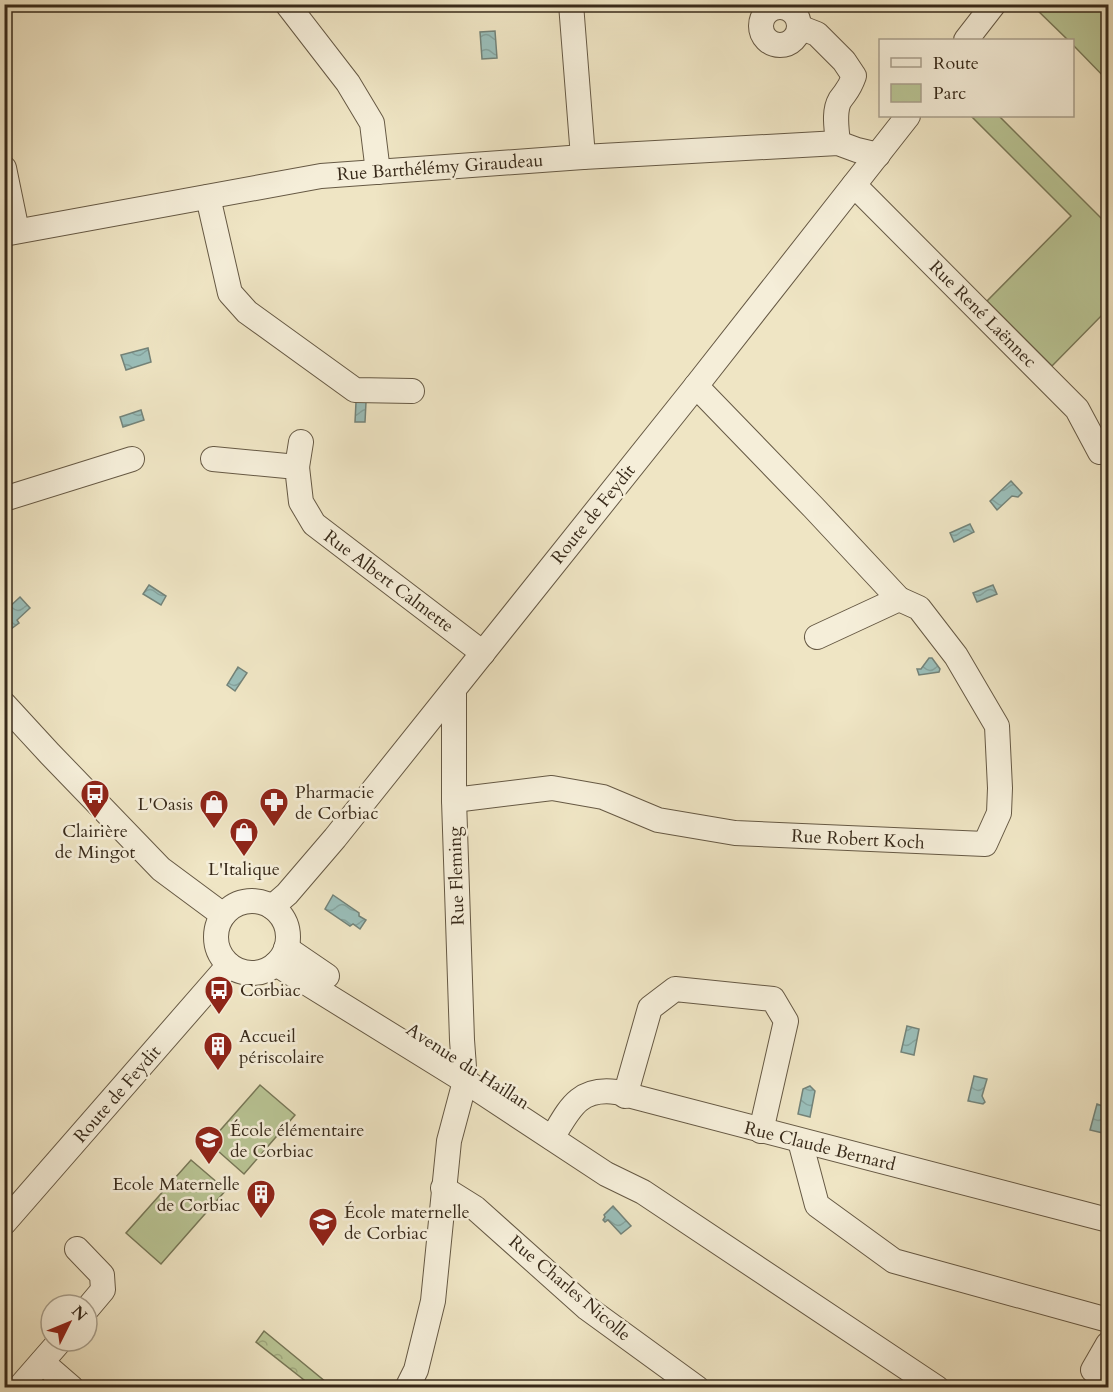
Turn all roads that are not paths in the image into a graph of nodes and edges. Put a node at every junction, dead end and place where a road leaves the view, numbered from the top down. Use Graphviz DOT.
graph roads {
  1 [pos="287,4"];
  2 [pos="571,4"];
  3 [pos="994,4"];
  4 [pos="799,27"];
  5 [pos="967,39"];
  6 [pos="907,117"];
  7 [pos="837,143"];
  8 [pos="878,155"];
  9 [pos="583,157"];
  10 [pos="4,168"];
  11 [pos="378,172"];
  12 [pos="854,184"];
  13 [pos="208,197"];
  14 [pos="11,232"];
  15 [pos="696,386"];
  16 [pos="412,391"];
  17 [pos="301,442"];
  18 [pos="1100,452"];
  19 [pos="132,459"];
  20 [pos="213,459"];
  21 [pos="297,467"];
  22 [pos="4,499"];
  23 [pos="899,599"];
  24 [pos="817,637"];
  25 [pos="483,653"];
  26 [pos="454,690"];
  27 [pos="4,704"];
  28 [pos="454,800"];
  29 [pos="272,907"];
  30 [pos="223,915"];
  31 [pos="281,956"];
  32 [pos="229,965"];
  33 [pos="465,1072"];
  34 [pos="625,1096"];
  35 [pos="556,1131"];
  36 [pos="761,1131"];
  37 [pos="800,1141"];
  38 [pos="443,1188"];
  39 [pos="1108,1220"];
  40 [pos="4,1223"];
  41 [pos="77,1249"];
  42 [pos="99,1296"];
  43 [pos="1108,1320"];
  44 [pos="1108,1344"];
  45 [pos="50,1353"];
  46 [pos="42,1362"];
  47 [pos="1093,1370"];
  48 [pos="19,1388"];
  49 [pos="72,1388"];
  50 [pos="407,1388"];
  51 [pos="697,1388"];
  52 [pos="938,1388"];
  1 -- 11 [label="street"];
  2 -- 9 [label="street"];
  3 -- 5 [label="street"];
  4 -- 7 [label="street"];
  6 -- 8 [label="street, Route de Feydit"];
  7 -- 8 [label="street, Rue Barthélémy Giraudeau"];
  7 -- 9 [label="street, Rue Barthélémy Giraudeau"];
  8 -- 12 [label="street, Route de Feydit"];
  9 -- 11 [label="street, Rue Barthélémy Giraudeau"];
  10 -- 14 [label="street"];
  11 -- 13 [label="street, Rue Barthélémy Giraudeau"];
  12 -- 15 [label="street, Route de Feydit"];
  12 -- 18 [label="street, Rue René Laënnec"];
  13 -- 14 [label="street, Rue Barthélémy Giraudeau"];
  13 -- 16 [label="street"];
  15 -- 23 [label="street, Rue Robert Koch"];
  15 -- 25 [label="street, Route de Feydit"];
  17 -- 21 [label="street, Rue Albert Calmette"];
  19 -- 22 [label="street"];
  20 -- 21 [label="street"];
  21 -- 25 [label="street, Rue Albert Calmette"];
  23 -- 24 [label="street"];
  23 -- 28 [label="street, Rue Robert Koch"];
  25 -- 26 [label="street, Route de Feydit"];
  26 -- 28 [label="street, Rue Fleming"];
  26 -- 29 [label="street, Route de Feydit"];
  27 -- 30 [label="street"];
  28 -- 33 [label="street, Rue Fleming"];
  29 -- 30 [label="street"];
  29 -- 31 [label="street"];
  30 -- 32 [label="street"];
  31 -- 32 [label="street"];
  31 -- 33 [label="street, Avenue du Haillan"];
  32 -- 40 [label="street, Route de Feydit"];
  33 -- 35 [label="street, Avenue du Haillan"];
  33 -- 38 [label="street"];
  34 -- 35 [label="street, Rue Claude Bernard"];
  34 -- 36 [label="street, Rue Claude Bernard"];
  34 -- 36 [label="street"];
  35 -- 52 [label="street, Avenue du Haillan"];
  36 -- 37 [label="street, Rue Claude Bernard"];
  37 -- 39 [label="street, Rue Claude Bernard"];
  37 -- 43 [label="street"];
  38 -- 50 [label="street"];
  38 -- 51 [label="street, Rue Charles Nicolle"];
  41 -- 42 [label="street"];
  44 -- 47 [label="street"];
  45 -- 46 [label="street"];
  46 -- 48 [label="street"];
  46 -- 49 [label="street"];
}
